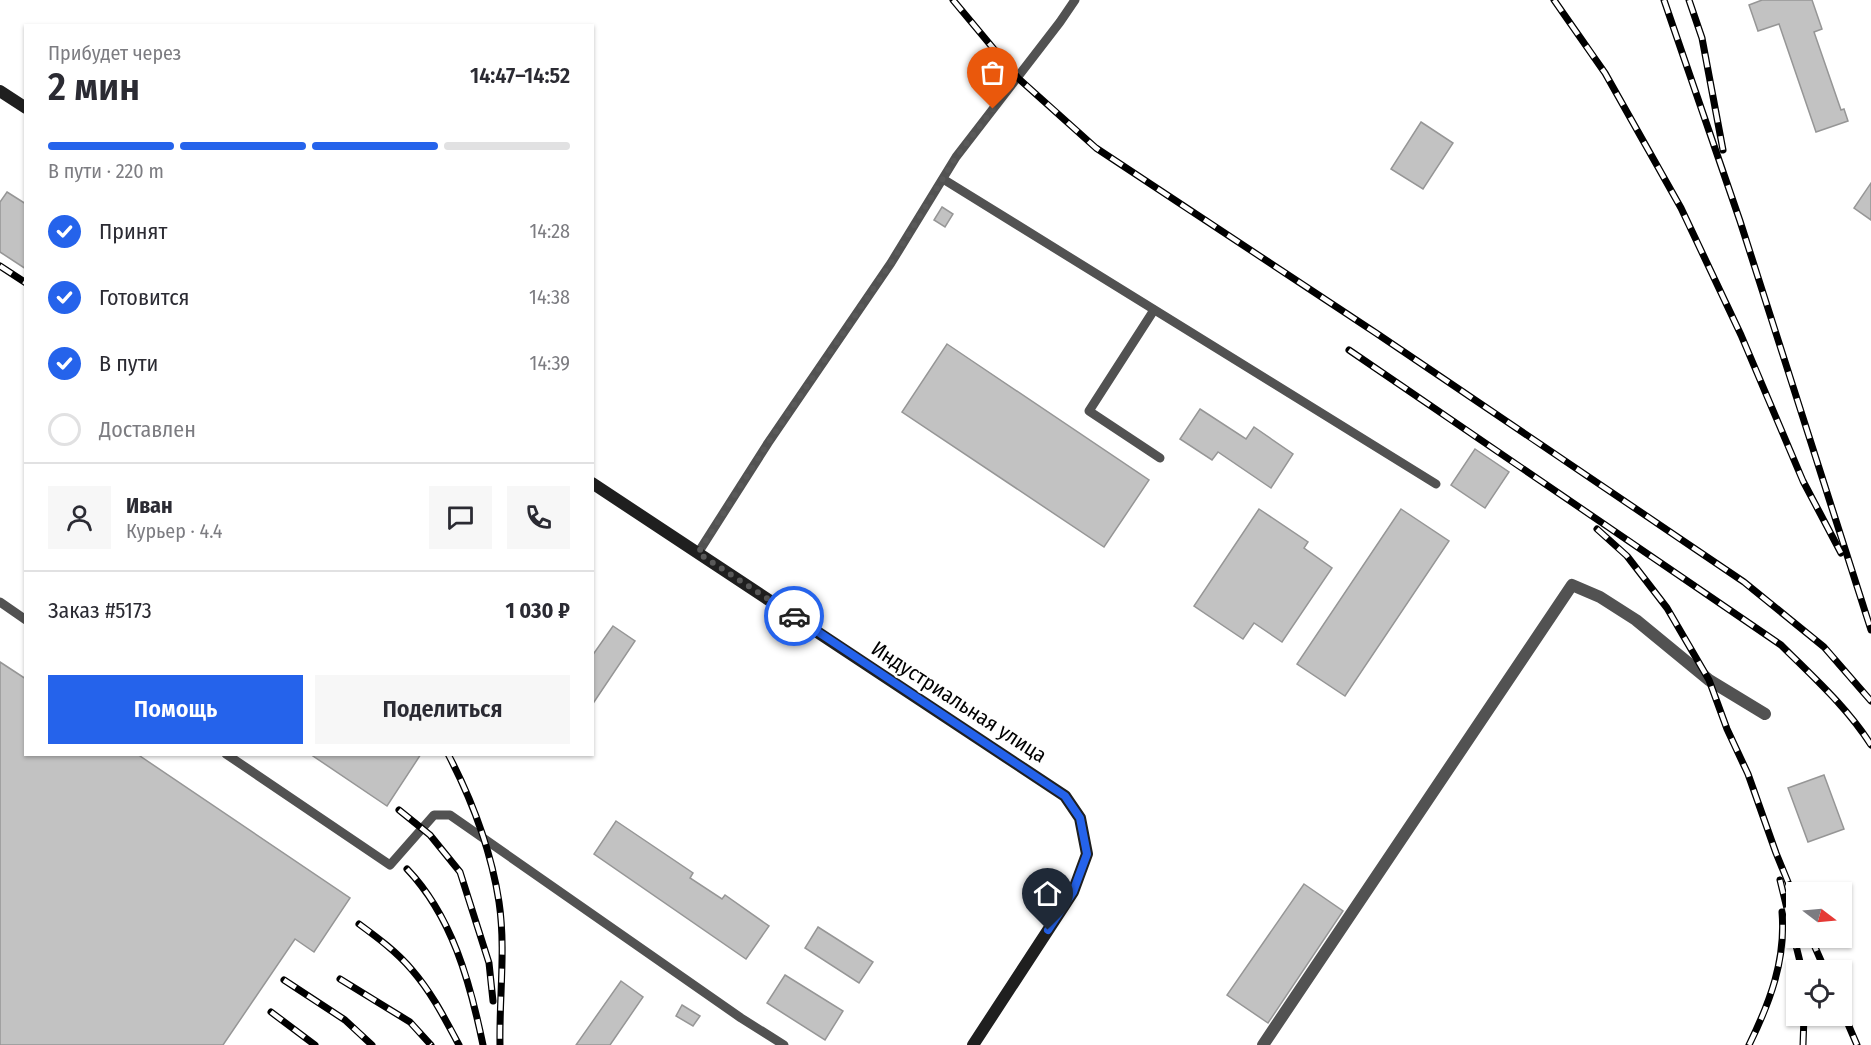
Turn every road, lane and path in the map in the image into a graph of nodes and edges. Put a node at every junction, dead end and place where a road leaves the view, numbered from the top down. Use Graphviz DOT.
graph roads {
  1 [pos="1075,0"];
  2 [pos="0,91"];
  3 [pos="24,107"];
  4 [pos="943,178"];
  5 [pos="1154,310"];
  6 [pos="1161,458"];
  7 [pos="594,484"];
  8 [pos="1436,484"];
  9 [pos="698,553"];
  10 [pos="0,602"];
  11 [pos="24,619"];
  12 [pos="1765,714"];
  13 [pos="229,756"];
  14 [pos="784,1045"];
  15 [pos="973,1045"];
  16 [pos="1263,1045"];
  1 -- 4 [label="lane"];
  2 -- 3 [label="street"];
  4 -- 5 [label="lane"];
  4 -- 9 [label="lane"];
  5 -- 6 [label="lane"];
  5 -- 8 [label="lane"];
  7 -- 9 [label="street, Индустриальная улица"];
  9 -- 15 [label="street, Индустриальная улица"];
  10 -- 11 [label="lane"];
  12 -- 16 [label="street"];
  13 -- 14 [label="lane"];
}
